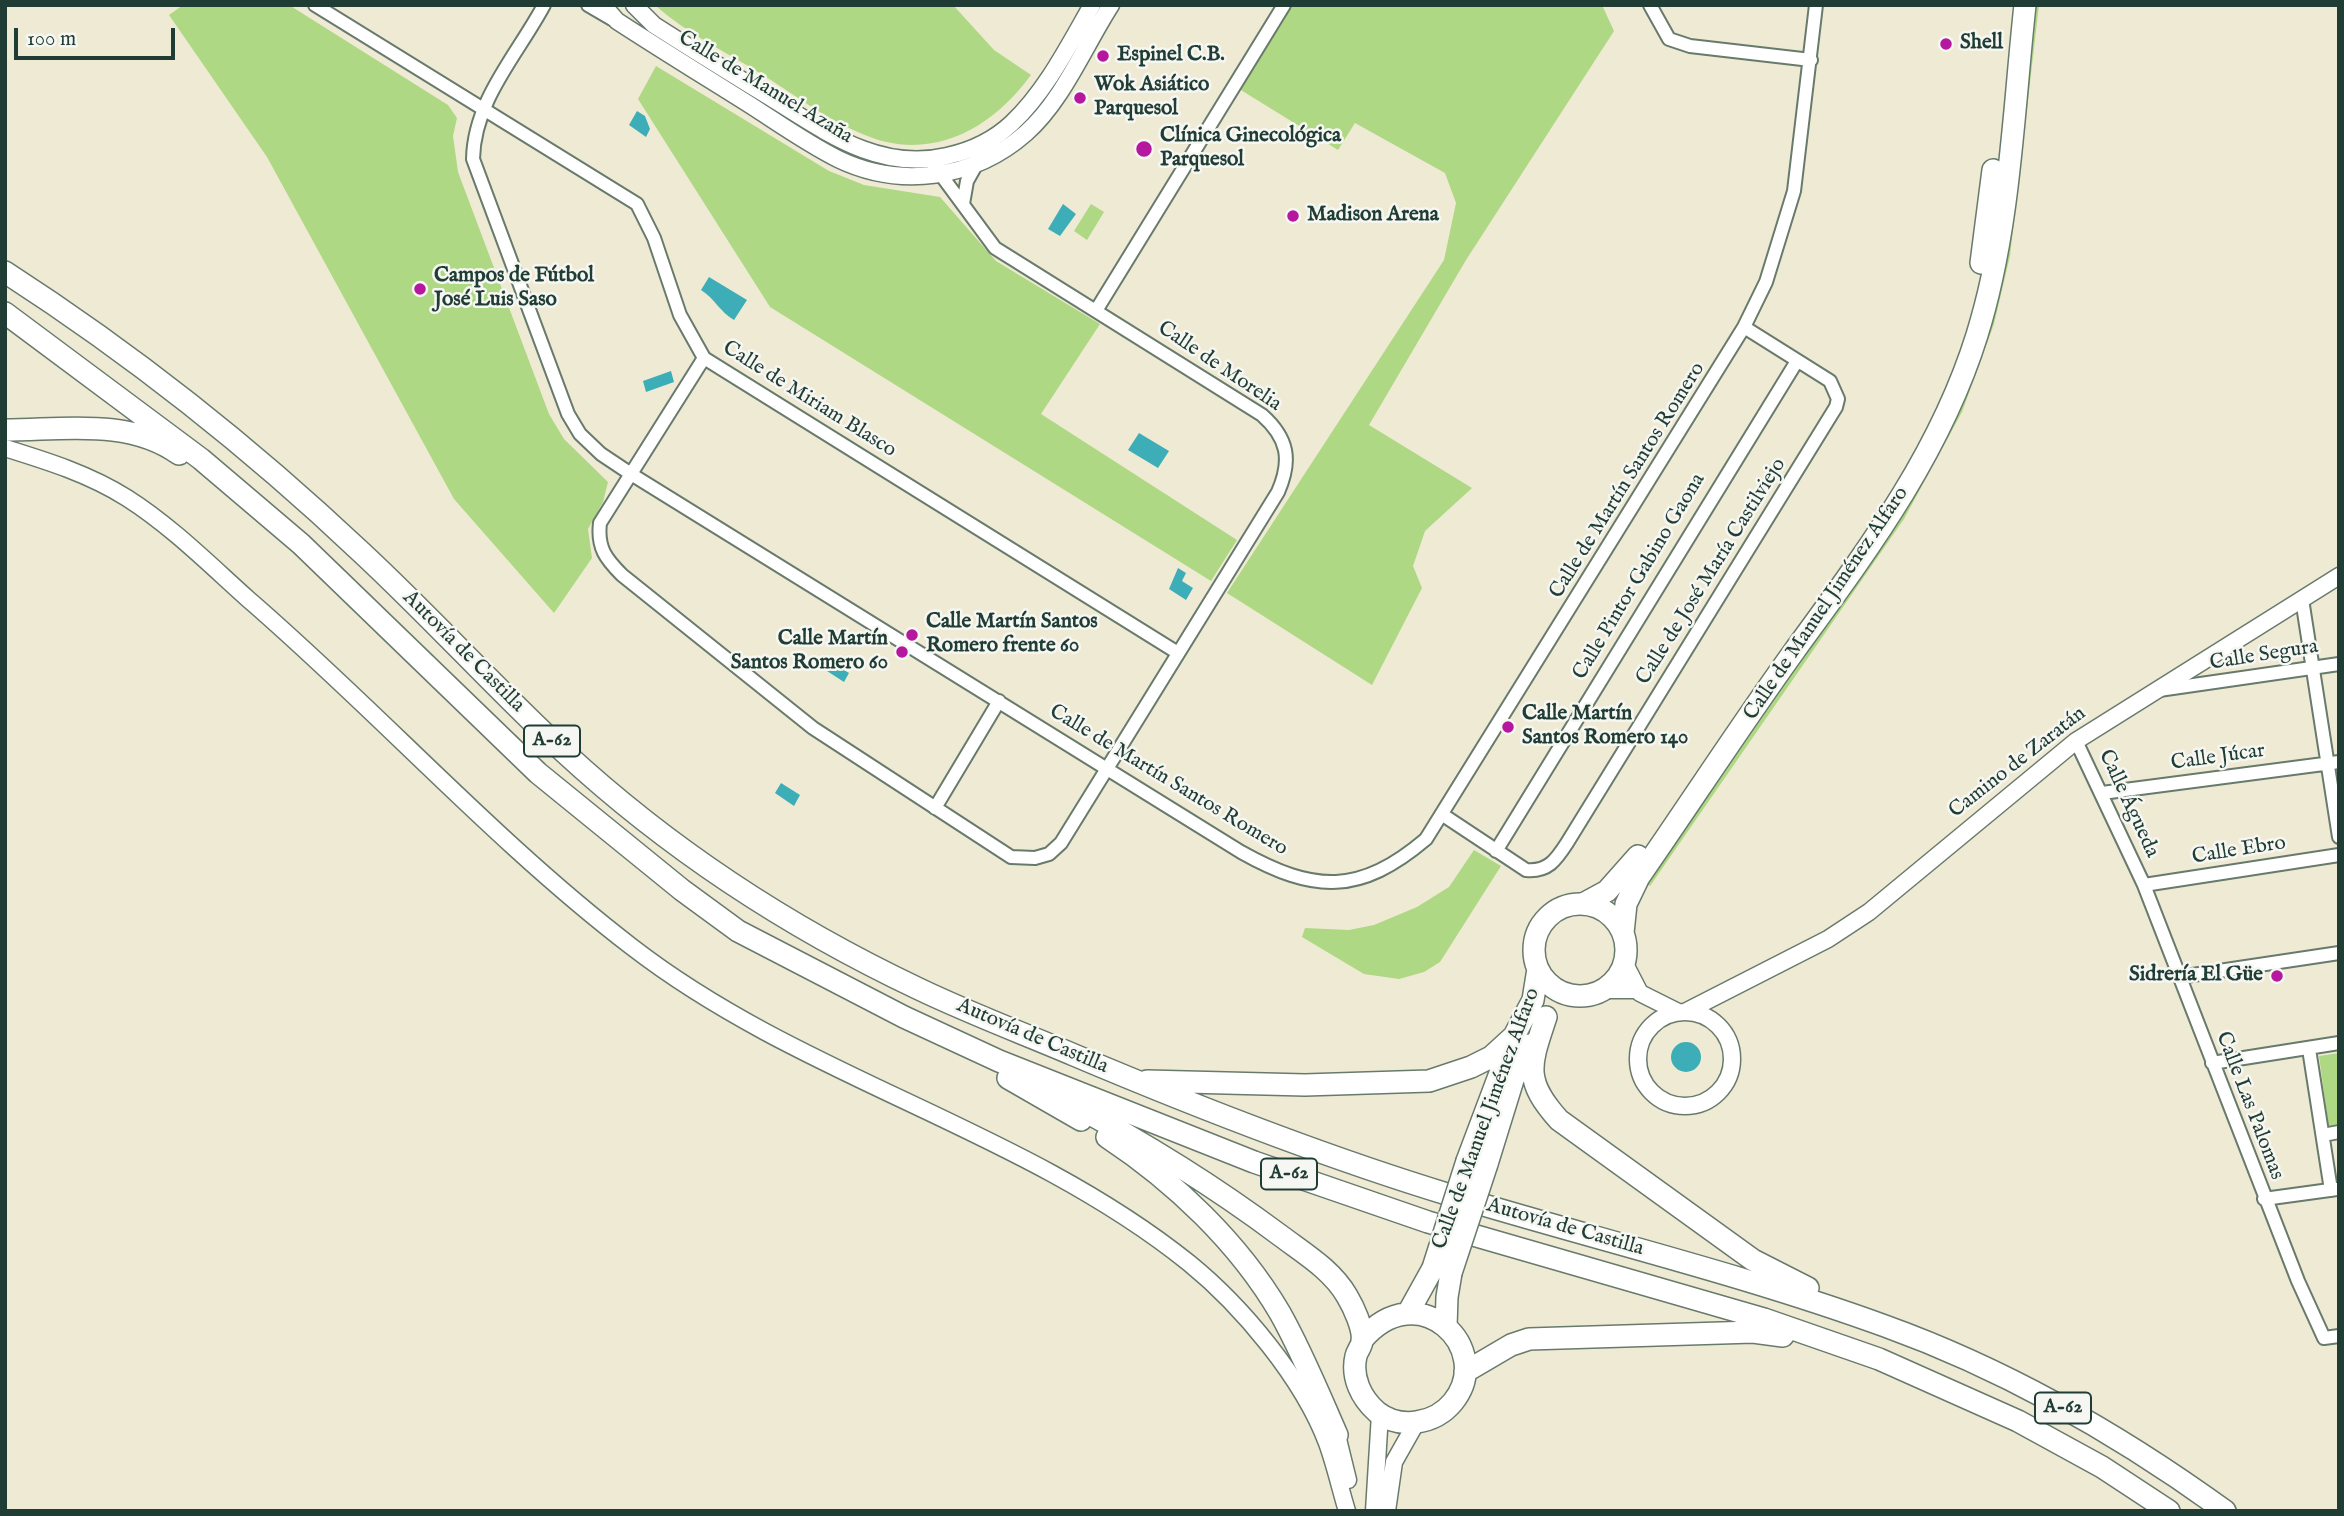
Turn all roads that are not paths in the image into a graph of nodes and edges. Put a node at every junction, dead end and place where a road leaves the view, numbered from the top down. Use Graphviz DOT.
graph roads {
  1 [pos="315,5"];
  2 [pos="588,5"];
  3 [pos="603,5"];
  4 [pos="628,5"];
  5 [pos="1111,5"];
  6 [pos="1284,5"];
  7 [pos="1650,5"];
  8 [pos="1816,5"];
  9 [pos="2011,5"];
  10 [pos="2025,5"];
  11 [pos="545,6"];
  12 [pos="638,11"];
  13 [pos="1089,12"];
  14 [pos="617,21"];
  15 [pos="1811,60"];
  16 [pos="482,111"];
  17 [pos="930,160"];
  18 [pos="976,164"];
  19 [pos="943,174"];
  20 [pos="963,204"];
  21 [pos="5,255"];
  22 [pos="5,272"];
  23 [pos="42,295"];
  24 [pos="1097,309"];
  25 [pos="5,313"];
  26 [pos="1744,327"];
  27 [pos="704,358"];
  28 [pos="1797,361"];
  29 [pos="5,430"];
  30 [pos="5,447"];
  31 [pos="631,474"];
  32 [pos="278,524"];
  33 [pos="2339,576"];
  34 [pos="2302,599"];
  35 [pos="1178,653"];
  36 [pos="2339,664"];
  37 [pos="2313,667"];
  38 [pos="2192,668"];
  39 [pos="2195,686"];
  40 [pos="2154,691"];
  41 [pos="999,701"];
  42 [pos="2076,741"];
  43 [pos="2333,762"];
  44 [pos="1107,768"];
  45 [pos="2102,793"];
  46 [pos="935,808"];
  47 [pos="1443,815"];
  48 [pos="2339,837"];
  49 [pos="1496,851"];
  50 [pos="2339,855"];
  51 [pos="2144,885"];
  52 [pos="1583,904"];
  53 [pos="738,931"];
  54 [pos="1623,933"];
  55 [pos="2339,953"];
  56 [pos="1624,962"];
  57 [pos="1538,969"];
  58 [pos="2179,977"];
  59 [pos="1729,989"];
  60 [pos="1604,990"];
  61 [pos="1641,993"];
  62 [pos="1574,996"];
  63 [pos="1681,1012"];
  64 [pos="1546,1017"];
  65 [pos="1650,1027"];
  66 [pos="1720,1028"];
  67 [pos="1514,1036"];
  68 [pos="2339,1044"];
  69 [pos="2309,1049"];
  70 [pos="2212,1063"];
  71 [pos="1000,1073"];
  72 [pos="1134,1080"];
  73 [pos="2339,1132"];
  74 [pos="2323,1135"];
  75 [pos="1477,1163"];
  76 [pos="2335,1189"];
  77 [pos="2264,1199"];
  78 [pos="1442,1270"];
  79 [pos="1408,1313"];
  80 [pos="1446,1326"];
  81 [pos="1889,1327"];
  82 [pos="2339,1336"];
  83 [pos="1363,1340"];
  84 [pos="1870,1356"];
  85 [pos="1465,1372"];
  86 [pos="1380,1414"];
  87 [pos="1416,1423"];
  88 [pos="1337,1435"];
  89 [pos="1347,1511"];
  90 [pos="1356,1511"];
  91 [pos="1374,1511"];
  92 [pos="1387,1511"];
  93 [pos="2169,1511"];
  94 [pos="2225,1511"];
  1 -- 16 [label="street, Calle de Miriam Blasco"];
  2 -- 14 [label="street, Calle de Manuel Azaña"];
  3 -- 14 [label="street, Calle de Manuel Azaña"];
  4 -- 12 [label="street, Calle de Manuel Azaña"];
  5 -- 13 [label="street, Calle de Manuel Azaña"];
  6 -- 24 [label="street"];
  7 -- 15 [label="street"];
  8 -- 15 [label="street, Calle de Martín Santos Romero"];
  9 -- 52 [label="highway, Calle de Manuel Jiménez Alfaro"];
  10 -- 54 [label="highway, Calle de Manuel Jiménez Alfaro"];
  11 -- 16 [label="street, Calle de Martín Santos Romero"];
  12 -- 17 [label="street, Calle de Manuel Azaña"];
  13 -- 17 [label="street, Calle de Manuel Azaña"];
  13 -- 18 [label="street, Calle de Manuel Azaña"];
  14 -- 19 [label="street, Calle de Manuel Azaña"];
  15 -- 26 [label="street, Calle de Martín Santos Romero"];
  16 -- 27 [label="street, Calle de Miriam Blasco"];
  16 -- 31 [label="street, Calle de Martín Santos Romero"];
  17 -- 19 [label="street, Calle de Morelia"];
  18 -- 19 [label="street, Calle de Manuel Azaña"];
  18 -- 20 [label="street"];
  19 -- 20 [label="street, Calle de Morelia"];
  20 -- 24 [label="street, Calle de Morelia"];
  21 -- 23 [label="highway"];
  22 -- 23 [label="highway, Autovía de Castilla / A-62"];
  23 -- 72 [label="highway, Autovía de Castilla / A-62"];
  24 -- 35 [label="street, Calle de Morelia"];
  25 -- 32 [label="highway, Autovía de Castilla / A-62"];
  26 -- 28 [label="street, Calle de José María Castilviejo"];
  26 -- 47 [label="street, Calle de Martín Santos Romero"];
  27 -- 31 [label="street"];
  27 -- 35 [label="street, Calle de Miriam Blasco"];
  28 -- 49 [label="street, Calle Pintor Gabino Gaona"];
  28 -- 49 [label="street, Calle de José María Castilviejo"];
  29 -- 32 [label="highway"];
  30 -- 89 [label="street"];
  31 -- 41 [label="street, Calle de Martín Santos Romero"];
  31 -- 46 [label="street"];
  32 -- 53 [label="highway, Autovía de Castilla / A-62"];
  33 -- 34 [label="street, Camino de Zaratán"];
  34 -- 37 [label="street"];
  34 -- 38 [label="street, Camino de Zaratán"];
  35 -- 44 [label="street, Calle de Morelia"];
  36 -- 37 [label="street, Calle Segura"];
  37 -- 39 [label="street, Calle Segura"];
  37 -- 43 [label="street"];
  38 -- 39 [label="street, Calle Segura"];
  38 -- 40 [label="street, Camino de Zaratán"];
  39 -- 40 [label="street, Calle Segura"];
  40 -- 42 [label="street, Camino de Zaratán"];
  41 -- 44 [label="street, Calle de Martín Santos Romero"];
  41 -- 46 [label="street"];
  42 -- 45 [label="street, Calle Águeda"];
  42 -- 59 [label="street, Camino de Zaratán"];
  43 -- 45 [label="street, Calle Júcar"];
  43 -- 48 [label="street"];
  44 -- 46 [label="street, Calle de Morelia"];
  44 -- 47 [label="street, Calle de Martín Santos Romero"];
  45 -- 51 [label="street, Calle Águeda"];
  47 -- 49 [label="street, Calle de José María Castilviejo"];
  50 -- 51 [label="street, Calle Ebro"];
  51 -- 58 [label="street, Calle Las Palomas"];
  52 -- 54 [label="highway"];
  52 -- 57 [label="highway"];
  53 -- 71 [label="highway"];
  53 -- 84 [label="highway, Autovía de Castilla / A-62"];
  54 -- 56 [label="highway"];
  55 -- 58 [label="street"];
  56 -- 60 [label="highway"];
  56 -- 61 [label="street"];
  57 -- 62 [label="highway"];
  57 -- 67 [label="highway, Calle de Manuel Jiménez Alfaro"];
  58 -- 70 [label="street, Calle Las Palomas"];
  59 -- 63 [label="street, Camino de Zaratán"];
  59 -- 66 [label="street"];
  60 -- 61 [label="street"];
  60 -- 62 [label="highway"];
  61 -- 63 [label="street"];
  61 -- 65 [label="street"];
  62 -- 64 [label="highway, Calle de Manuel Jiménez Alfaro"];
  63 -- 65 [label="street"];
  63 -- 66 [label="street"];
  64 -- 75 [label="highway, Calle de Manuel Jiménez Alfaro"];
  64 -- 81 [label="highway"];
  65 -- 66 [label="street"];
  67 -- 72 [label="highway"];
  67 -- 75 [label="highway, Calle de Manuel Jiménez Alfaro"];
  68 -- 69 [label="street"];
  69 -- 70 [label="street"];
  69 -- 74 [label="street"];
  70 -- 77 [label="street, Calle Las Palomas"];
  71 -- 83 [label="highway"];
  71 -- 88 [label="highway"];
  72 -- 81 [label="highway, Autovía de Castilla / A-62"];
  73 -- 74 [label="street"];
  74 -- 76 [label="street"];
  75 -- 78 [label="highway, Calle de Manuel Jiménez Alfaro, bridge"];
  76 -- 77 [label="street"];
  77 -- 82 [label="street, Calle Las Palomas"];
  78 -- 79 [label="highway"];
  78 -- 80 [label="highway"];
  79 -- 80 [label="highway"];
  79 -- 83 [label="highway"];
  80 -- 85 [label="highway"];
  81 -- 94 [label="highway, Autovía de Castilla / A-62"];
  83 -- 86 [label="highway"];
  84 -- 85 [label="highway"];
  84 -- 93 [label="highway, Autovía de Castilla / A-62"];
  85 -- 87 [label="highway"];
  86 -- 87 [label="highway"];
  86 -- 91 [label="street"];
  87 -- 92 [label="street"];
  88 -- 90 [label="street"];
}
